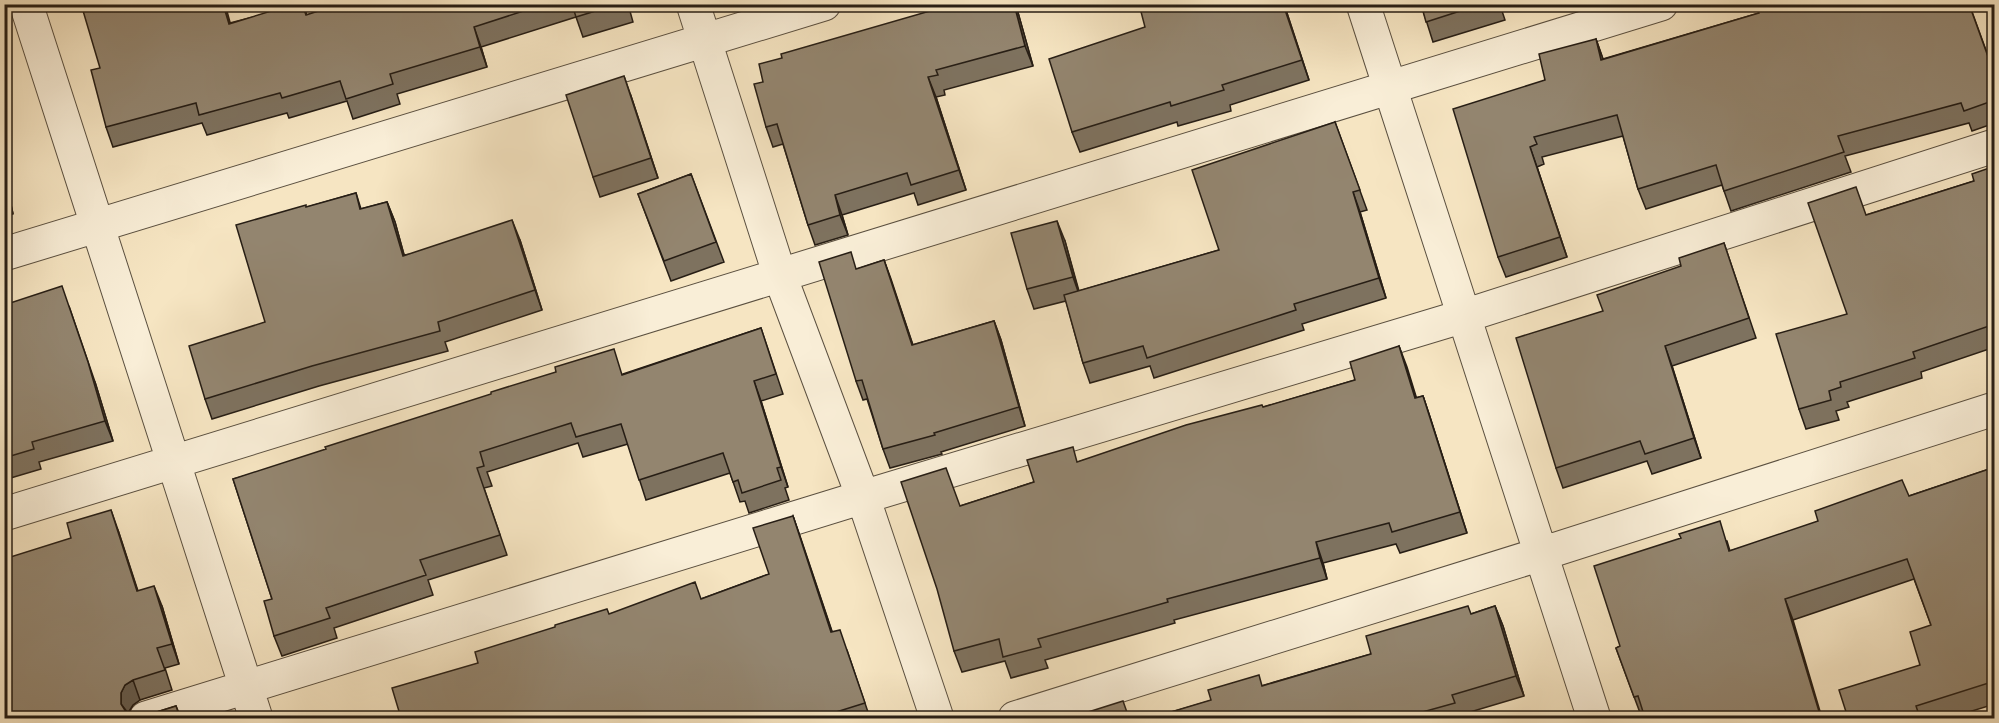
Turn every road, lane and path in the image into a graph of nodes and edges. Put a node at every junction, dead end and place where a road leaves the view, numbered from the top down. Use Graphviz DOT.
graph roads {
  1 [pos="26,4"];
  2 [pos="693,4"];
  3 [pos="824,4"];
  4 [pos="1363,4"];
  5 [pos="1661,4"];
  6 [pos="705,42"];
  7 [pos="1390,89"];
  8 [pos="1995,146"];
  9 [pos="97,226"];
  10 [pos="4,254"];
  11 [pos="780,276"];
  12 [pos="1464,316"];
  13 [pos="1995,409"];
  14 [pos="173,461"];
  15 [pos="863,497"];
  16 [pos="4,514"];
  17 [pos="1541,554"];
  18 [pos="246,687"];
  19 [pos="146,718"];
  20 [pos="256,718"];
  21 [pos="937,718"];
  22 [pos="1015,718"];
  23 [pos="1594,718"];
  1 -- 9 [label="street"];
  2 -- 6 [label="street"];
  3 -- 6 [label="street"];
  4 -- 7 [label="street"];
  5 -- 7 [label="street"];
  6 -- 9 [label="street"];
  6 -- 11 [label="street"];
  7 -- 11 [label="street"];
  7 -- 12 [label="street"];
  8 -- 12 [label="street"];
  9 -- 10 [label="street"];
  9 -- 14 [label="street"];
  11 -- 14 [label="street"];
  11 -- 15 [label="street"];
  12 -- 15 [label="street"];
  12 -- 17 [label="street"];
  13 -- 17 [label="street"];
  14 -- 16 [label="street"];
  14 -- 18 [label="street"];
  15 -- 18 [label="street"];
  15 -- 21 [label="street"];
  17 -- 22 [label="street"];
  17 -- 23 [label="street"];
  18 -- 19 [label="street"];
  18 -- 20 [label="street"];
}
